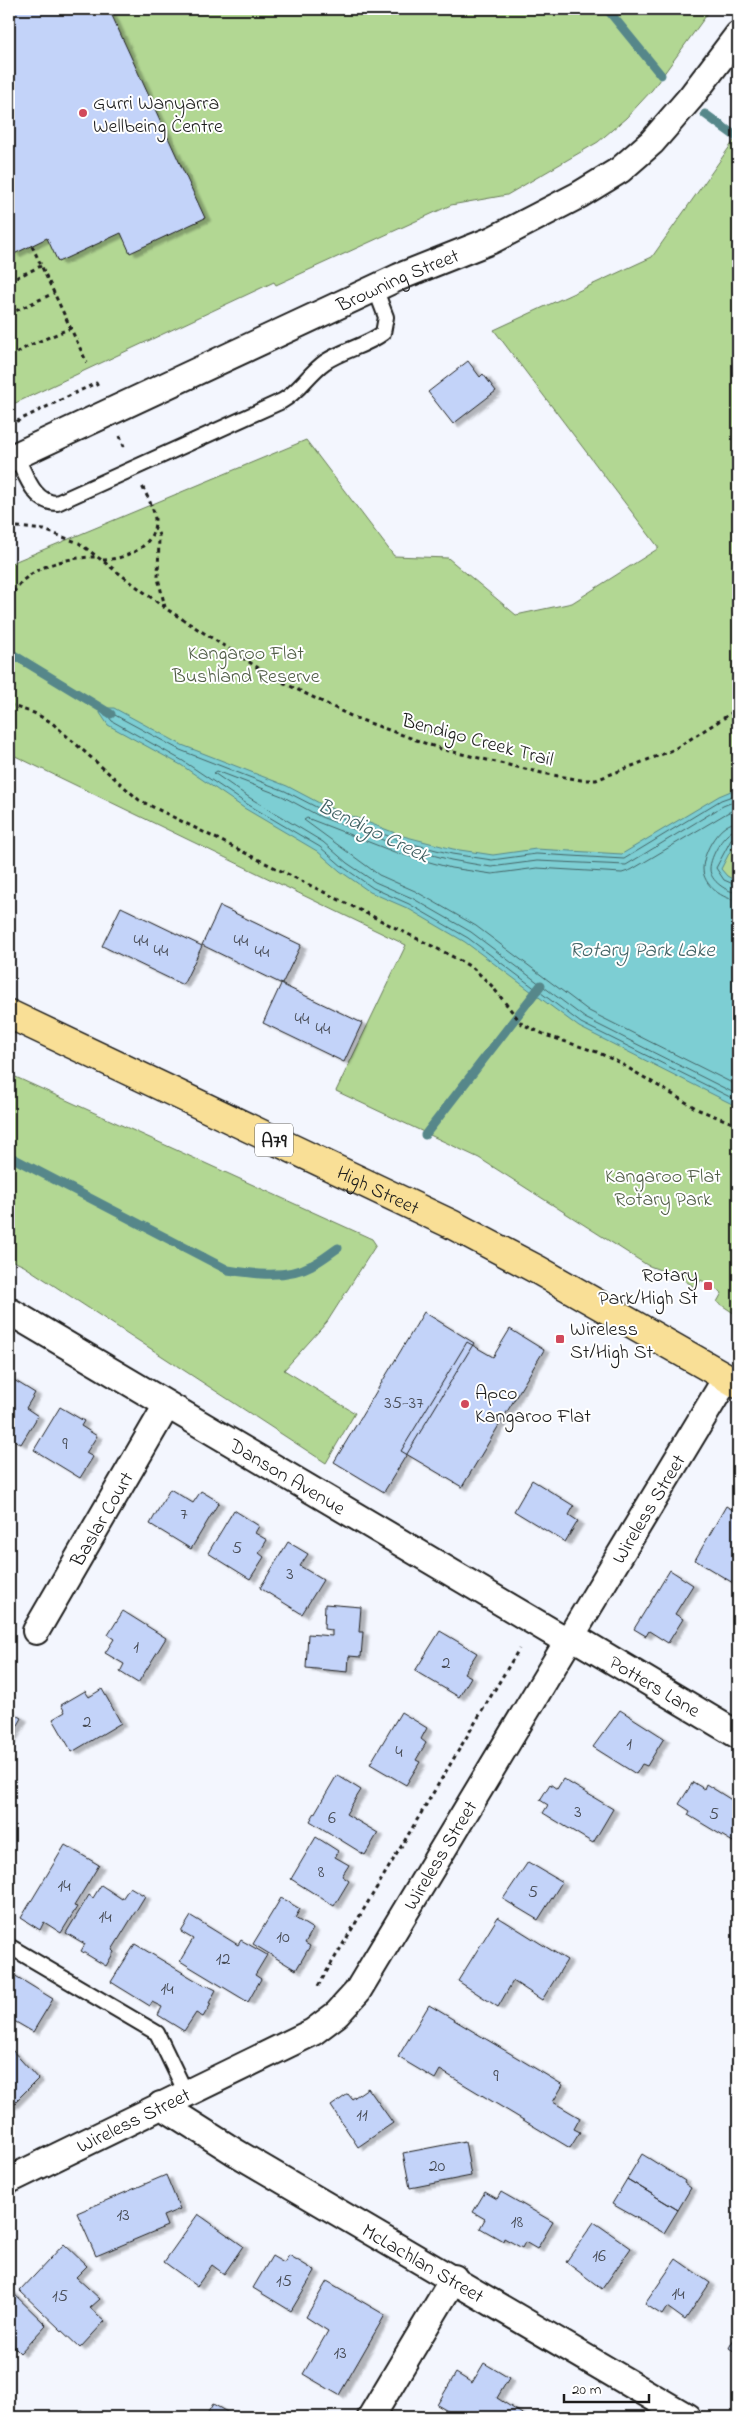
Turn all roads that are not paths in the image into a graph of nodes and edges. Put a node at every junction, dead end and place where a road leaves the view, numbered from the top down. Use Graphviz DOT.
graph roads {
  1 [pos="738,35"];
  2 [pos="375,288"];
  3 [pos="12,458"];
  4 [pos="9,1014"];
  5 [pos="9,1311"];
  6 [pos="732,1381"];
  7 [pos="167,1406"];
  8 [pos="36,1630"];
  9 [pos="569,1638"];
  10 [pos="738,1735"];
  11 [pos="9,1946"];
  12 [pos="187,2095"];
  13 [pos="161,2106"];
  14 [pos="9,2180"];
  15 [pos="454,2278"];
  16 [pos="371,2417"];
  17 [pos="687,2417"];
  1 -- 2 [label="street, Browning Street"];
  2 -- 3 [label="street, Browning Street"];
  2 -- 3 [label="lane"];
  4 -- 6 [label="highway, High Street / A79"];
  5 -- 7 [label="street, Danson Avenue"];
  6 -- 9 [label="street, Wireless Street"];
  7 -- 8 [label="street, Baslar Court"];
  7 -- 9 [label="street, Danson Avenue"];
  9 -- 10 [label="street, Potters Lane"];
  9 -- 12 [label="street, Wireless Street"];
  11 -- 12 [label="lane"];
  12 -- 13 [label="street, Wireless Street"];
  13 -- 14 [label="street, Wireless Street"];
  13 -- 15 [label="street, McLachlan Street"];
  15 -- 16 [label="street"];
  15 -- 17 [label="street, McLachlan Street"];
}
